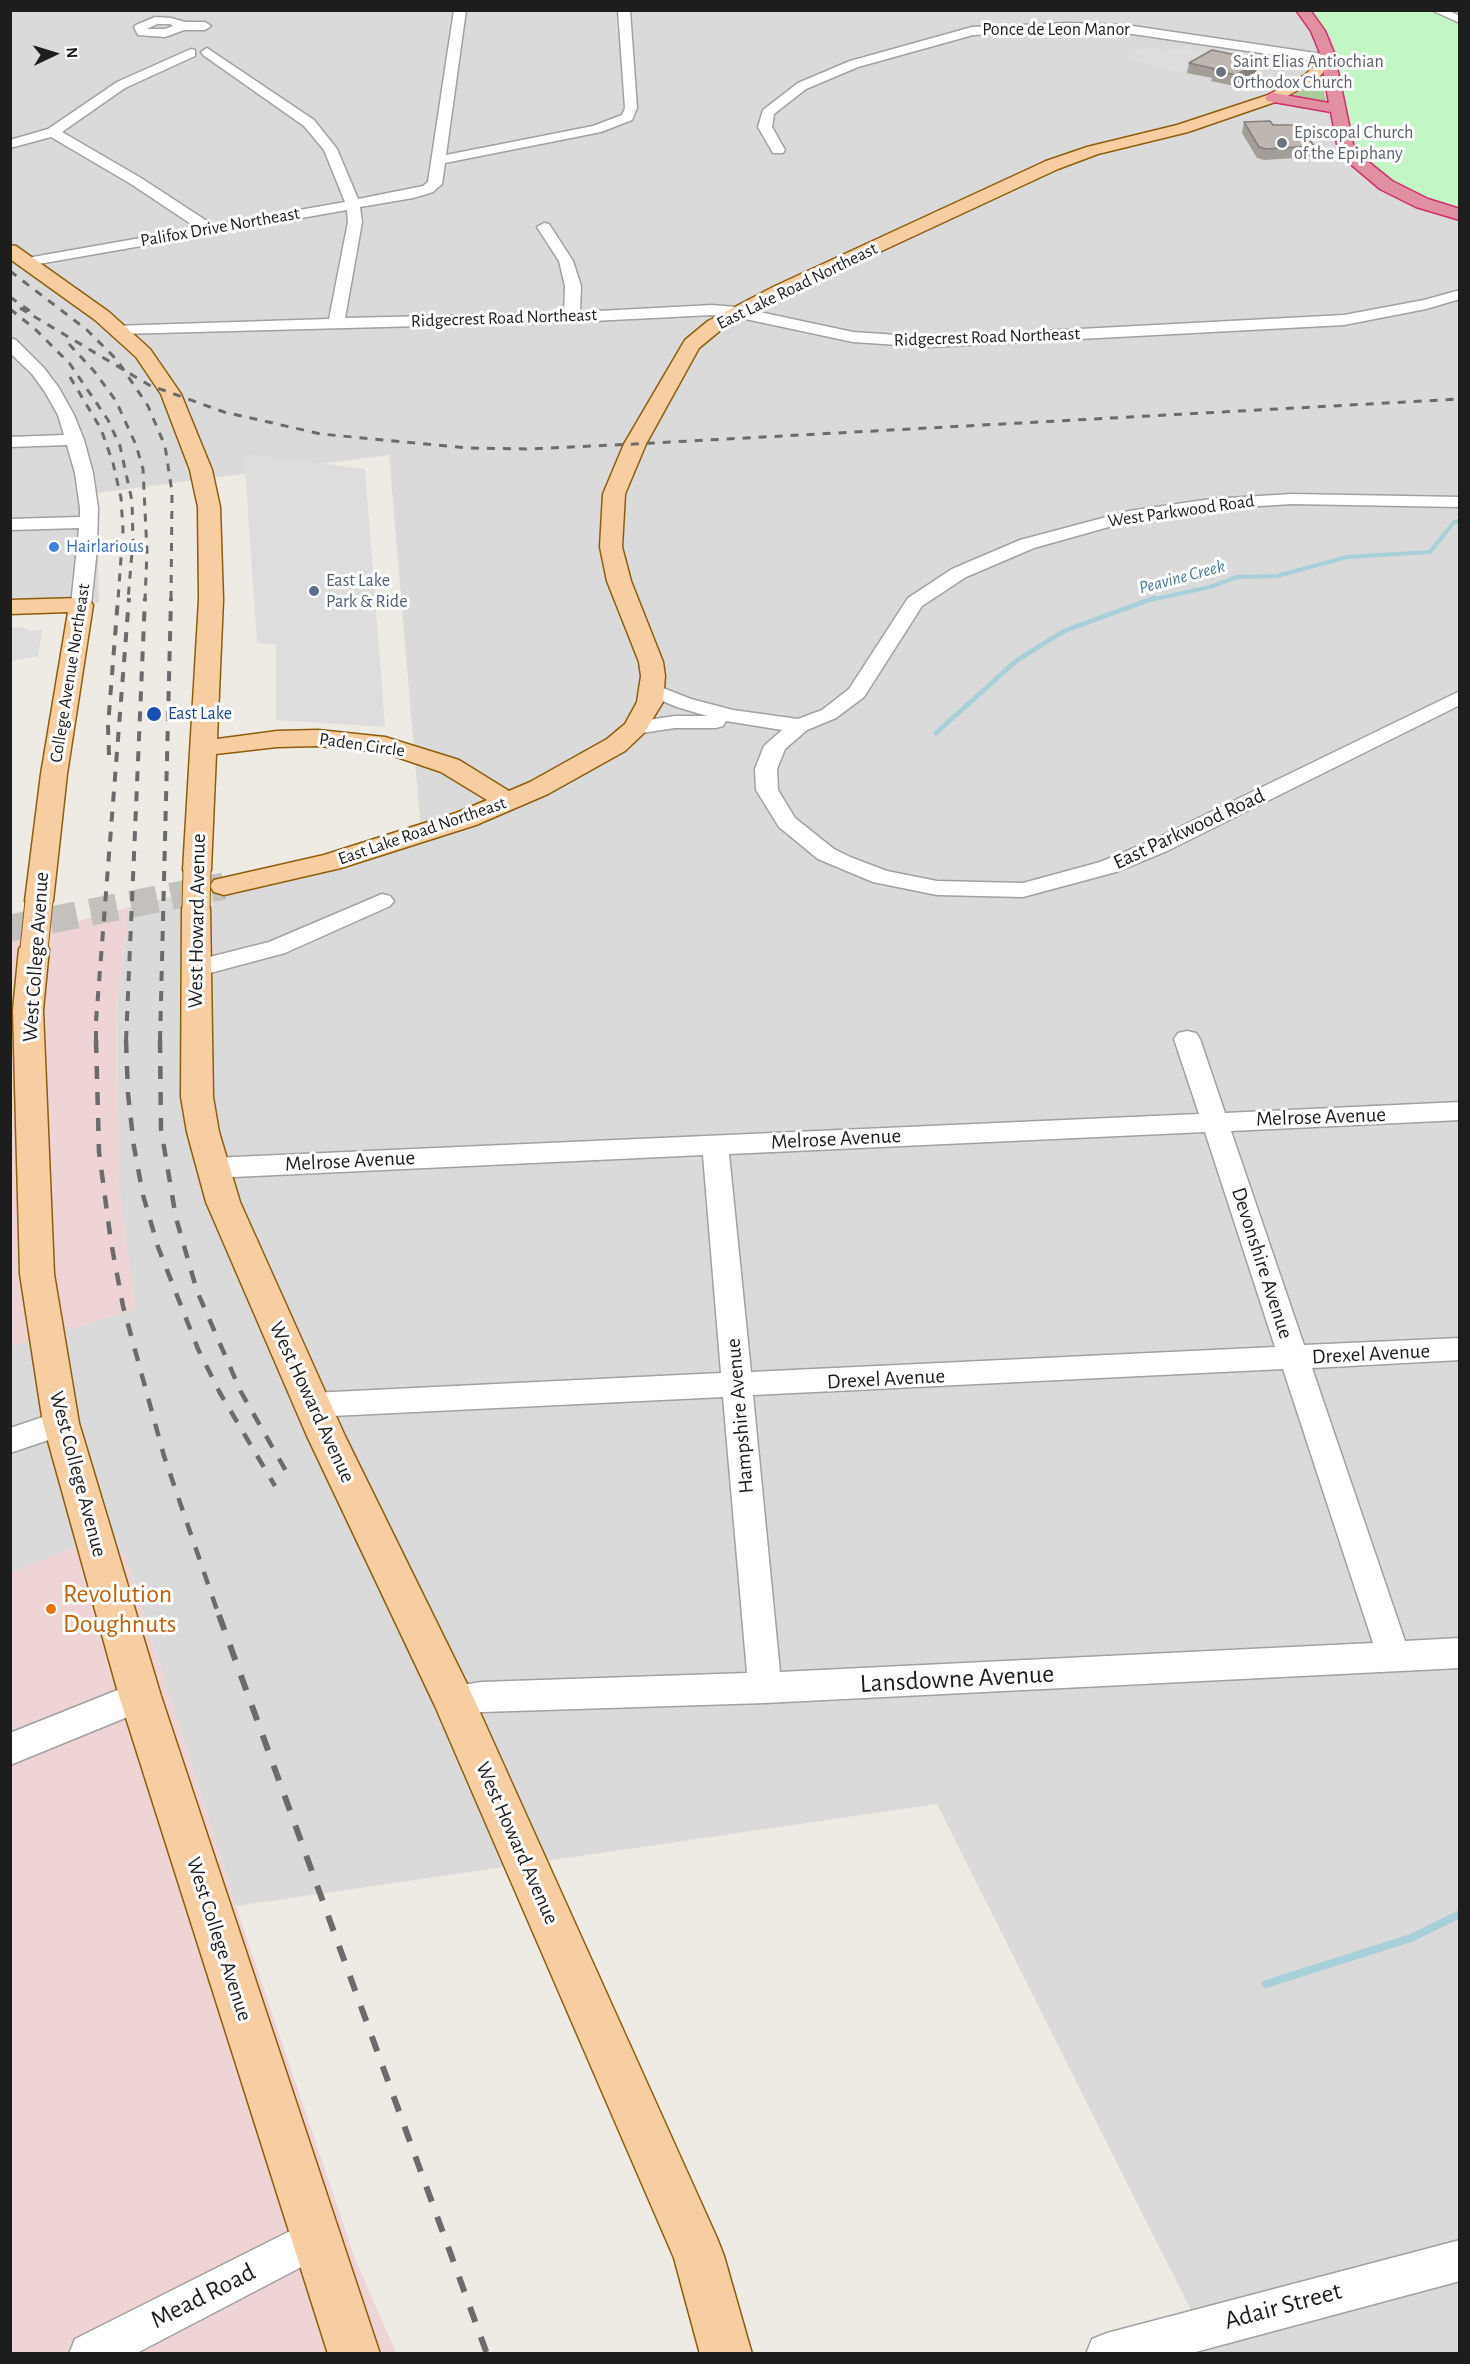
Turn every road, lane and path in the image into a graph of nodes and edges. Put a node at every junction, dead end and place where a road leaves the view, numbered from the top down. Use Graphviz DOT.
graph roads {
  1 [pos="460,10"];
  2 [pos="624,10"];
  3 [pos="1303,10"];
  4 [pos="1436,10"];
  5 [pos="1460,20"];
  6 [pos="181,26"];
  7 [pos="195,50"];
  8 [pos="1329,59"];
  9 [pos="1273,98"];
  10 [pos="1338,109"];
  11 [pos="53,132"];
  12 [pos="10,144"];
  13 [pos="778,150"];
  14 [pos="439,160"];
  15 [pos="353,204"];
  16 [pos="1460,215"];
  17 [pos="544,227"];
  18 [pos="209,229"];
  19 [pos="10,250"];
  20 [pos="27,262"];
  21 [pos="1460,294"];
  22 [pos="736,312"];
  23 [pos="572,317"];
  24 [pos="336,323"];
  25 [pos="118,329"];
  26 [pos="13,349"];
  27 [pos="75,440"];
  28 [pos="10,442"];
  29 [pos="1460,502"];
  30 [pos="88,522"];
  31 [pos="10,525"];
  32 [pos="81,605"];
  33 [pos="10,608"];
  34 [pos="653,690"];
  35 [pos="1460,697"];
  36 [pos="800,726"];
  37 [pos="635,728"];
  38 [pos="776,746"];
  39 [pos="204,748"];
  40 [pos="54,774"];
  41 [pos="508,803"];
  42 [pos="210,897"];
  43 [pos="382,901"];
  44 [pos="195,969"];
  45 [pos="25,970"];
  46 [pos="1188,1039"];
  47 [pos="1460,1111"];
  48 [pos="1216,1121"];
  49 [pos="715,1144"];
  50 [pos="212,1167"];
  51 [pos="1460,1349"];
  52 [pos="1293,1358"];
  53 [pos="737,1386"];
  54 [pos="312,1405"];
  55 [pos="61,1423"];
  56 [pos="10,1442"];
  57 [pos="1460,1653"];
  58 [pos="1394,1657"];
  59 [pos="765,1688"];
  60 [pos="140,1696"];
  61 [pos="454,1701"];
  62 [pos="10,1749"];
  63 [pos="316,2238"];
  64 [pos="1460,2260"];
  65 [pos="90,2354"];
  66 [pos="354,2354"];
  67 [pos="726,2354"];
  68 [pos="1107,2354"];
  1 -- 14 [label="street"];
  2 -- 14 [label="street"];
  3 -- 8 [label="highway"];
  4 -- 5 [label="street"];
  6 -- 7 [label="street"];
  7 -- 11 [label="street"];
  7 -- 15 [label="street"];
  8 -- 9 [label="main road, East Lake Road Northeast"];
  8 -- 10 [label="highway"];
  8 -- 13 [label="street, Ponce de Leon Manor"];
  9 -- 10 [label="highway"];
  9 -- 22 [label="main road, East Lake Road Northeast"];
  10 -- 16 [label="highway"];
  11 -- 12 [label="street"];
  11 -- 18 [label="street"];
  14 -- 15 [label="street, Palifox Drive Northeast"];
  15 -- 18 [label="street, Palifox Drive Northeast"];
  15 -- 24 [label="street"];
  17 -- 23 [label="street"];
  18 -- 20 [label="street, Palifox Drive Northeast"];
  19 -- 20 [label="main road, West Howard Avenue"];
  20 -- 25 [label="main road, West Howard Avenue"];
  21 -- 22 [label="street, Ridgecrest Road Northeast"];
  22 -- 23 [label="street, Ridgecrest Road Northeast"];
  22 -- 34 [label="main road, East Lake Road Northeast"];
  23 -- 24 [label="street, Ridgecrest Road Northeast"];
  24 -- 25 [label="street, Ridgecrest Road Northeast"];
  25 -- 39 [label="main road, West Howard Avenue"];
  26 -- 27 [label="street, College Avenue Northeast"];
  27 -- 28 [label="street"];
  27 -- 30 [label="street, College Avenue Northeast"];
  29 -- 36 [label="street, West Parkwood Road"];
  30 -- 31 [label="street"];
  30 -- 32 [label="street, College Avenue Northeast"];
  32 -- 33 [label="main road"];
  32 -- 40 [label="main road, College Avenue Northeast"];
  34 -- 36 [label="street"];
  34 -- 37 [label="main road, East Lake Road Northeast"];
  35 -- 38 [label="street, East Parkwood Road"];
  36 -- 38 [label="street, West Parkwood Road"];
  37 -- 38 [label="street"];
  37 -- 41 [label="main road, East Lake Road Northeast"];
  39 -- 41 [label="main road, Paden Circle"];
  39 -- 42 [label="main road, West Howard Avenue, bridge"];
  40 -- 45 [label="main road, West College Avenue, bridge"];
  41 -- 42 [label="main road, East Lake Road Northeast"];
  42 -- 44 [label="main road, West Howard Avenue"];
  43 -- 44 [label="street"];
  44 -- 50 [label="main road, West Howard Avenue"];
  45 -- 55 [label="main road, West College Avenue"];
  46 -- 48 [label="street, Devonshire Avenue"];
  47 -- 48 [label="street, Melrose Avenue"];
  48 -- 49 [label="street, Melrose Avenue"];
  48 -- 52 [label="street, Devonshire Avenue"];
  49 -- 50 [label="street, Melrose Avenue"];
  49 -- 53 [label="street, Hampshire Avenue"];
  50 -- 54 [label="main road, West Howard Avenue"];
  51 -- 52 [label="street, Drexel Avenue"];
  52 -- 53 [label="street, Drexel Avenue"];
  52 -- 58 [label="street, Devonshire Avenue"];
  53 -- 54 [label="street, Drexel Avenue"];
  53 -- 59 [label="street, Hampshire Avenue"];
  54 -- 61 [label="main road, West Howard Avenue"];
  55 -- 56 [label="street"];
  55 -- 60 [label="main road, West College Avenue"];
  57 -- 58 [label="street, Lansdowne Avenue"];
  58 -- 59 [label="street, Lansdowne Avenue"];
  59 -- 61 [label="street, Lansdowne Avenue"];
  60 -- 62 [label="street"];
  60 -- 63 [label="main road, West College Avenue"];
  61 -- 67 [label="main road, West Howard Avenue"];
  63 -- 65 [label="street, Mead Road"];
  63 -- 66 [label="main road, West College Avenue"];
  64 -- 68 [label="street, Adair Street"];
}
